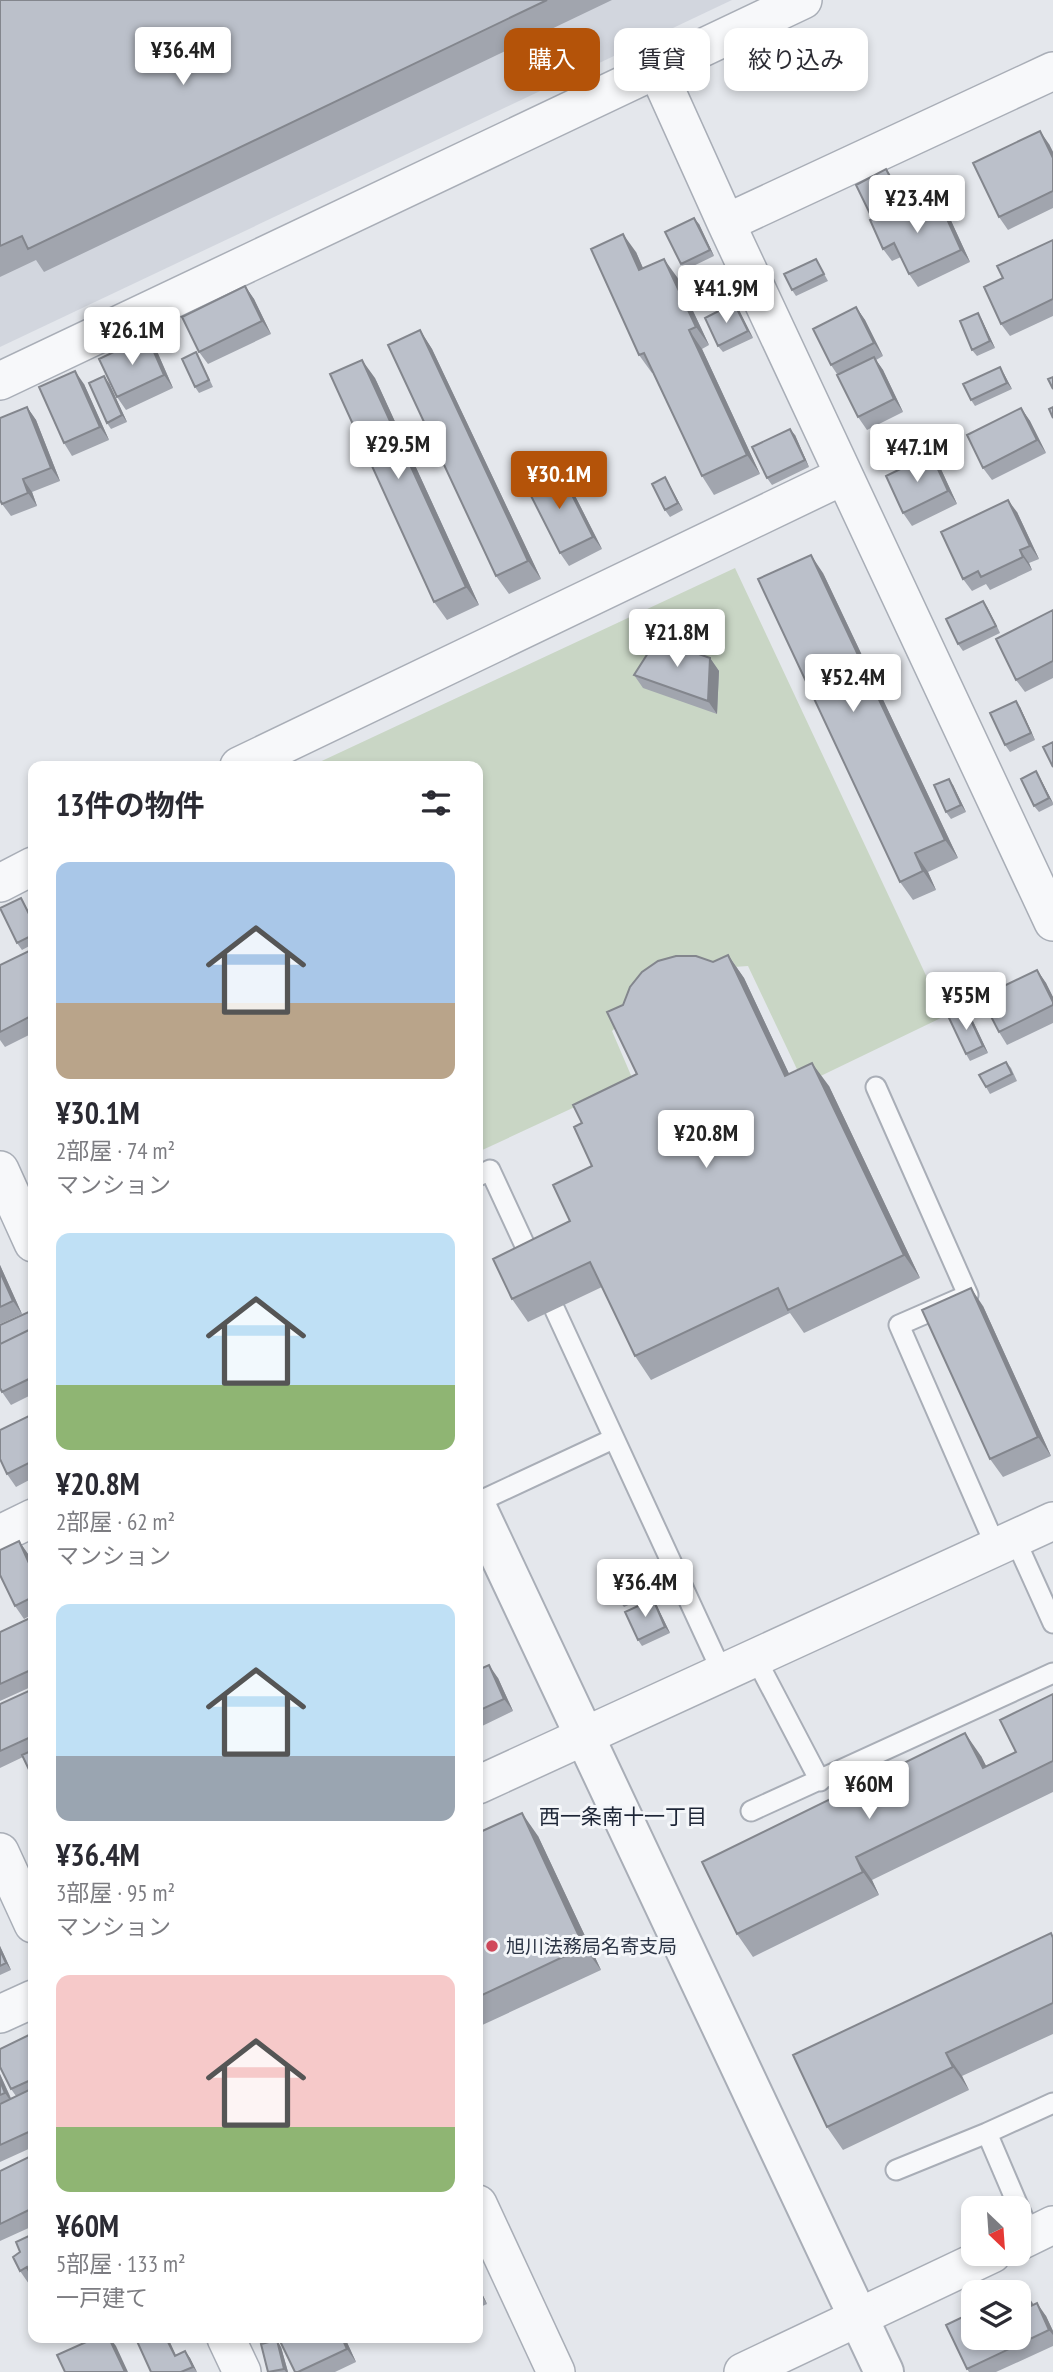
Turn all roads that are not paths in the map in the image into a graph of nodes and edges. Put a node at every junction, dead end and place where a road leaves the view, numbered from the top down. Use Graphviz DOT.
graph roads {
  1 [pos="803,0"];
  2 [pos="710,45"];
  3 [pos="1053,71"];
  4 [pos="614,90"];
  5 [pos="667,91"];
  6 [pos="726,222"];
  7 [pos="0,381"];
  8 [pos="843,476"];
  9 [pos="249,761"];
  10 [pos="28,869"];
  11 [pos="0,883"];
  12 [pos="1053,922"];
  13 [pos="876,1087"];
  14 [pos="0,1170"];
  15 [pos="483,1174"];
  16 [pos="28,1231"];
  17 [pos="536,1269"];
  18 [pos="555,1310"];
  19 [pos="613,1439"];
  20 [pos="483,1501"];
  21 [pos="28,1520"];
  22 [pos="483,1521"];
  23 [pos="1053,1521"];
  24 [pos="0,1534"];
  25 [pos="1006,1543"];
  26 [pos="1053,1623"];
  27 [pos="755,1657"];
  28 [pos="722,1672"];
  29 [pos="1053,1673"];
  30 [pos="584,1735"];
  31 [pos="820,1781"];
  32 [pos="483,1783"];
  33 [pos="751,1811"];
  34 [pos="0,1852"];
  35 [pos="28,1913"];
  36 [pos="28,2001"];
  37 [pos="0,2014"];
  38 [pos="1053,2103"];
  39 [pos="987,2133"];
  40 [pos="896,2170"];
  41 [pos="483,2215"];
  42 [pos="1034,2234"];
  43 [pos="967,2266"];
  44 [pos="859,2317"];
  45 [pos="228,2343"];
  46 [pos="242,2372"];
  47 [pos="556,2372"];
  48 [pos="743,2372"];
  49 [pos="884,2372"];
  1 -- 2 [label="street"];
  3 -- 6 [label="street"];
  4 -- 7 [label="street"];
  5 -- 6 [label="street"];
  6 -- 8 [label="street"];
  8 -- 9 [label="street"];
  8 -- 12 [label="street"];
  10 -- 11 [label="street"];
  13 -- 25 [label="lane"];
  14 -- 16 [label="street"];
  15 -- 17 [label="lane"];
  18 -- 19 [label="lane"];
  19 -- 20 [label="lane"];
  19 -- 28 [label="lane"];
  21 -- 24 [label="street"];
  22 -- 30 [label="street"];
  23 -- 25 [label="street"];
  25 -- 26 [label="lane"];
  25 -- 27 [label="street"];
  27 -- 28 [label="street"];
  27 -- 31 [label="lane"];
  28 -- 30 [label="street"];
  29 -- 31 [label="lane"];
  30 -- 32 [label="street"];
  30 -- 44 [label="street"];
  31 -- 33 [label="lane"];
  34 -- 35 [label="street"];
  36 -- 37 [label="street"];
  38 -- 39 [label="lane"];
  39 -- 40 [label="lane"];
  39 -- 42 [label="lane"];
  41 -- 47 [label="street"];
  43 -- 44 [label="street"];
  44 -- 48 [label="street"];
  44 -- 49 [label="street"];
  45 -- 46 [label="street"];
}
